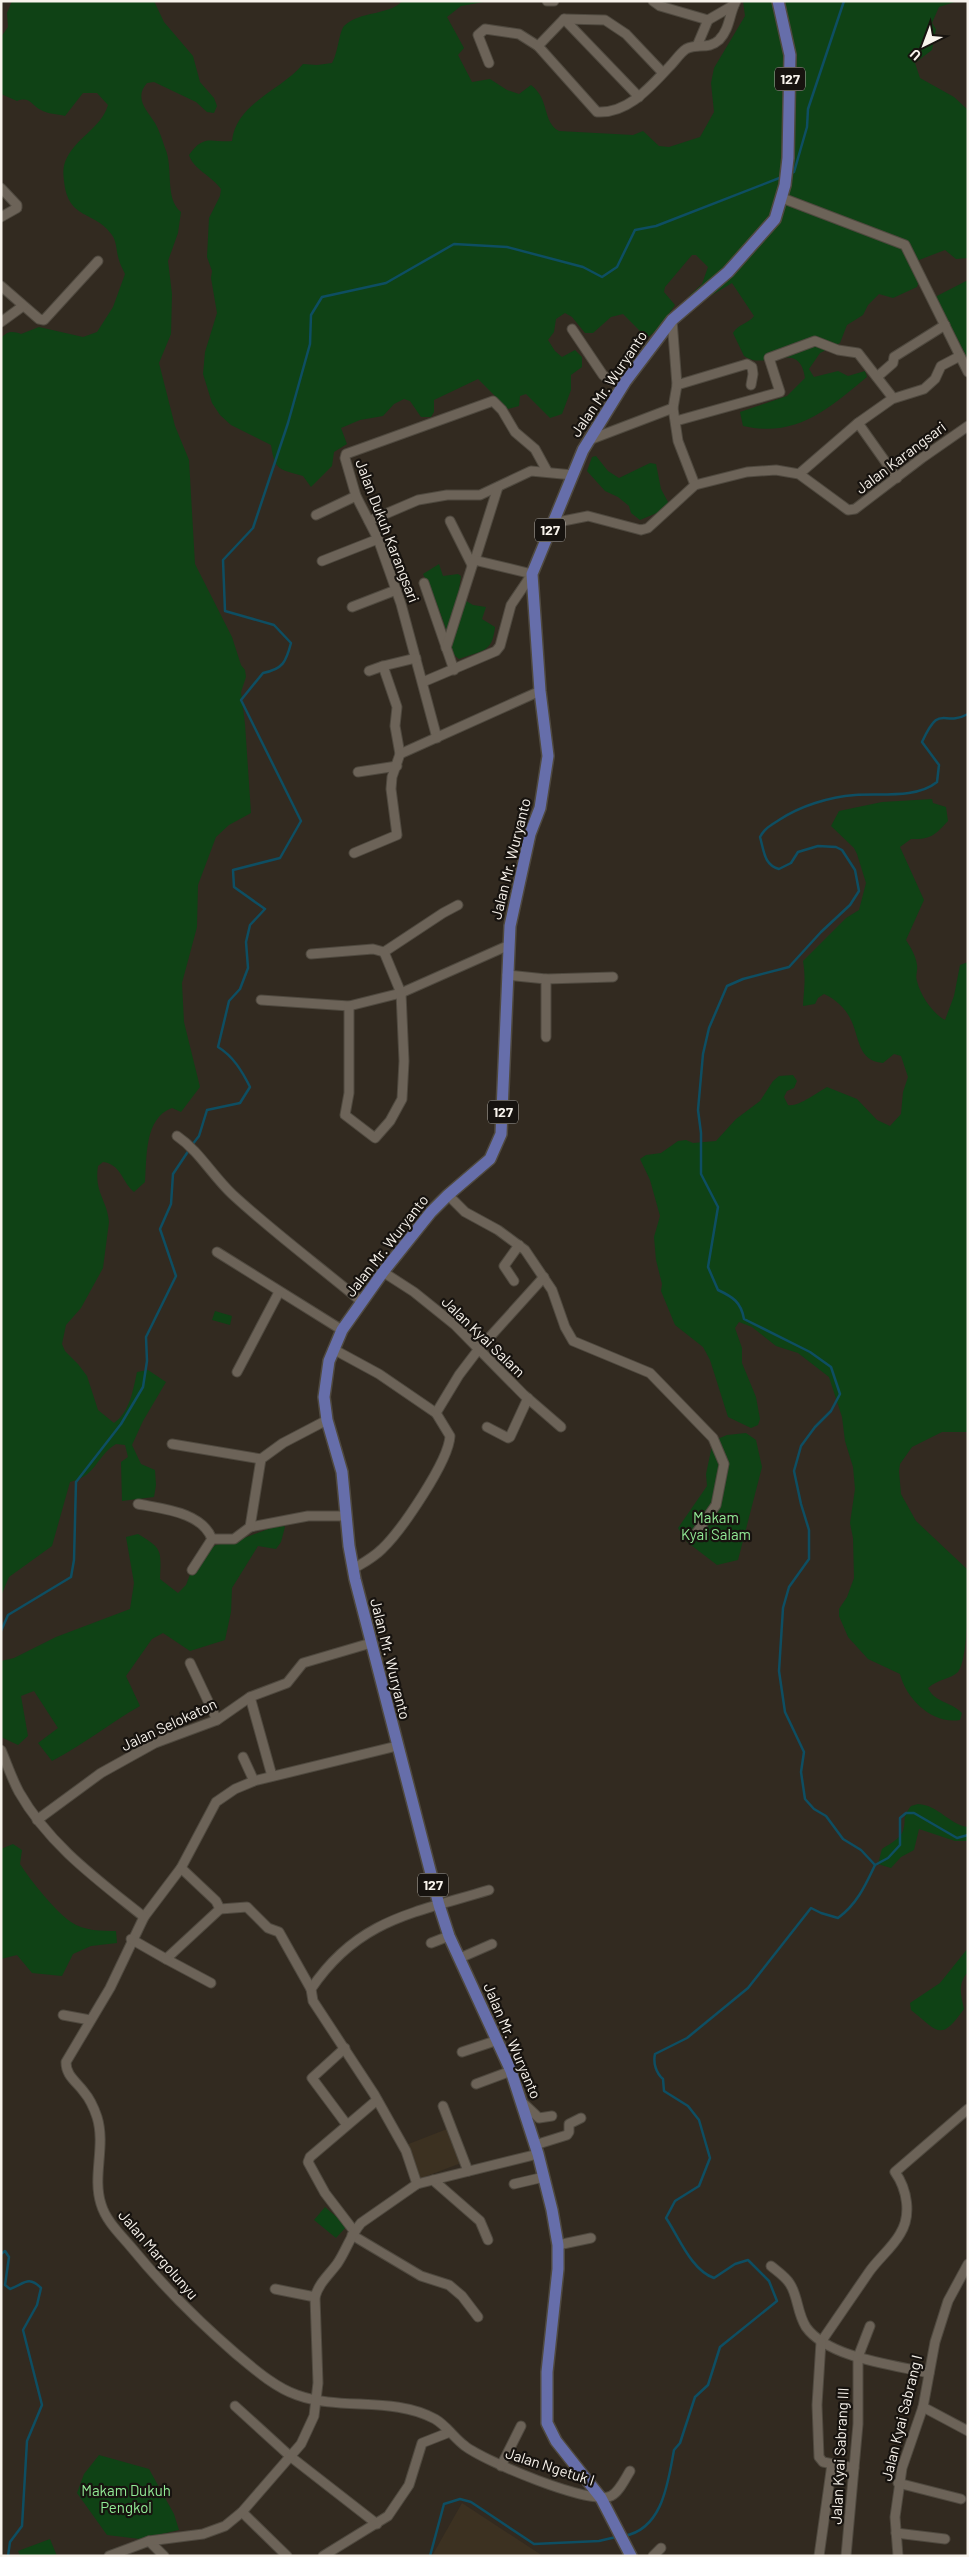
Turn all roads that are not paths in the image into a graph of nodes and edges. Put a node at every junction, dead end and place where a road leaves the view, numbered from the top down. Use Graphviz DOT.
graph roads {
  1 [pos="547,1"];
  2 [pos="554,1"];
  3 [pos="653,1"];
  4 [pos="778,1"];
  5 [pos="735,3"];
  6 [pos="564,19"];
  7 [pos="708,20"];
  8 [pos="538,46"];
  9 [pos="697,46"];
  10 [pos="489,63"];
  11 [pos="663,73"];
  12 [pos="639,97"];
  13 [pos="1,188"];
  14 [pos="782,198"];
  15 [pos="1,217"];
  16 [pos="98,261"];
  17 [pos="1,286"];
  18 [pos="23,306"];
  19 [pos="672,320"];
  20 [pos="1,322"];
  21 [pos="945,325"];
  22 [pos="572,329"];
  23 [pos="960,356"];
  24 [pos="968,372"];
  25 [pos="877,377"];
  26 [pos="625,382"];
  27 [pos="677,385"];
  28 [pos="751,385"];
  29 [pos="894,398"];
  30 [pos="673,408"];
  31 [pos="676,421"];
  32 [pos="858,423"];
  33 [pos="968,426"];
  34 [pos="589,440"];
  35 [pos="547,472"];
  36 [pos="799,474"];
  37 [pos="573,476"];
  38 [pos="898,478"];
  39 [pos="695,485"];
  40 [pos="498,487"];
  41 [pos="356,496"];
  42 [pos="316,515"];
  43 [pos="369,521"];
  44 [pos="450,521"];
  45 [pos="554,523"];
  46 [pos="378,540"];
  47 [pos="322,561"];
  48 [pos="473,562"];
  49 [pos="532,574"];
  50 [pos="424,583"];
  51 [pos="396,590"];
  52 [pos="352,607"];
  53 [pos="446,648"];
  54 [pos="416,658"];
  55 [pos="383,666"];
  56 [pos="454,670"];
  57 [pos="369,671"];
  58 [pos="423,682"];
  59 [pos="540,691"];
  60 [pos="437,738"];
  61 [pos="400,754"];
  62 [pos="397,766"];
  63 [pos="358,772"];
  64 [pos="354,853"];
  65 [pos="458,905"];
  66 [pos="508,946"];
  67 [pos="384,952"];
  68 [pos="311,954"];
  69 [pos="507,975"];
  70 [pos="613,977"];
  71 [pos="546,979"];
  72 [pos="401,993"];
  73 [pos="261,1000"];
  74 [pos="348,1006"];
  75 [pos="546,1037"];
  76 [pos="177,1136"];
  77 [pos="448,1194"];
  78 [pos="519,1245"];
  79 [pos="217,1252"];
  80 [pos="383,1272"];
  81 [pos="544,1277"];
  82 [pos="514,1281"];
  83 [pos="279,1292"];
  84 [pos="362,1302"];
  85 [pos="342,1330"];
  86 [pos="333,1349"];
  87 [pos="478,1350"];
  88 [pos="237,1372"];
  89 [pos="528,1398"];
  90 [pos="436,1413"];
  91 [pos="327,1420"];
  92 [pos="487,1427"];
  93 [pos="561,1427"];
  94 [pos="172,1444"];
  95 [pos="261,1459"];
  96 [pos="138,1504"];
  97 [pos="346,1516"];
  98 [pos="250,1527"];
  99 [pos="696,1532"];
  100 [pos="212,1539"];
  101 [pos="353,1569"];
  102 [pos="192,1570"];
  103 [pos="371,1643"];
  104 [pos="190,1663"];
  105 [pos="250,1698"];
  106 [pos="217,1720"];
  107 [pos="397,1746"];
  108 [pos="1,1750"];
  109 [pos="243,1757"];
  110 [pos="272,1776"];
  111 [pos="254,1781"];
  112 [pos="37,1820"];
  113 [pos="181,1868"];
  114 [pos="489,1890"];
  115 [pos="439,1905"];
  116 [pos="220,1909"];
  117 [pos="144,1917"];
  118 [pos="450,1936"];
  119 [pos="131,1939"];
  120 [pos="430,1943"];
  121 [pos="492,1944"];
  122 [pos="460,1958"];
  123 [pos="166,1960"];
  124 [pos="211,1983"];
  125 [pos="310,1989"];
  126 [pos="63,2015"];
  127 [pos="90,2020"];
  128 [pos="498,2040"];
  129 [pos="345,2048"];
  130 [pos="462,2052"];
  131 [pos="511,2071"];
  132 [pos="476,2084"];
  133 [pos="377,2100"];
  134 [pos="522,2101"];
  135 [pos="443,2106"];
  136 [pos="968,2109"];
  137 [pos="552,2116"];
  138 [pos="581,2118"];
  139 [pos="347,2125"];
  140 [pos="536,2150"];
  141 [pos="468,2171"];
  142 [pos="544,2177"];
  143 [pos="433,2180"];
  144 [pos="417,2184"];
  145 [pos="514,2184"];
  146 [pos="353,2233"];
  147 [pos="591,2238"];
  148 [pos="488,2240"];
  149 [pos="558,2246"];
  150 [pos="968,2264"];
  151 [pos="771,2266"];
  152 [pos="274,2289"];
  153 [pos="315,2297"];
  154 [pos="478,2317"];
  155 [pos="870,2326"];
  156 [pos="821,2342"];
  157 [pos="858,2357"];
  158 [pos="929,2373"];
  159 [pos="315,2402"];
  160 [pos="235,2406"];
  161 [pos="923,2406"];
  162 [pos="521,2426"];
  163 [pos="968,2430"];
  164 [pos="450,2432"];
  165 [pos="291,2457"];
  166 [pos="832,2464"];
  167 [pos="501,2466"];
  168 [pos="854,2468"];
  169 [pos="630,2471"];
  170 [pos="898,2483"];
  171 [pos="601,2498"];
  172 [pos="961,2499"];
  173 [pos="242,2512"];
  174 [pos="377,2524"];
  175 [pos="896,2533"];
  176 [pos="945,2539"];
  177 [pos="149,2541"];
  178 [pos="661,2548"];
  179 [pos="628,2551"];
  180 [pos="109,2556"];
  181 [pos="164,2556"];
  182 [pos="287,2556"];
  183 [pos="323,2556"];
  184 [pos="653,2556"];
  185 [pos="819,2556"];
  186 [pos="846,2556"];
  187 [pos="898,2556"];
  1 -- 2 [label="street"];
  3 -- 7 [label="street"];
  4 -- 14 [label="main road, Jalan Mr. Wuryanto / 127"];
  5 -- 7 [label="street"];
  5 -- 9 [label="street"];
  6 -- 8 [label="street"];
  6 -- 11 [label="street"];
  6 -- 12 [label="street"];
  7 -- 9 [label="street"];
  8 -- 10 [label="street"];
  8 -- 12 [label="street"];
  9 -- 11 [label="street"];
  11 -- 12 [label="street"];
  13 -- 15 [label="street"];
  14 -- 19 [label="main road, Jalan Mr. Wuryanto / 127"];
  14 -- 21 [label="street"];
  16 -- 18 [label="street"];
  17 -- 18 [label="street"];
  18 -- 20 [label="street"];
  19 -- 26 [label="main road, Jalan Mr. Wuryanto / 127"];
  19 -- 27 [label="street"];
  21 -- 23 [label="street"];
  21 -- 25 [label="street"];
  22 -- 26 [label="street"];
  23 -- 24 [label="street"];
  23 -- 29 [label="street"];
  25 -- 29 [label="street"];
  25 -- 31 [label="street"];
  26 -- 34 [label="main road, Jalan Mr. Wuryanto / 127"];
  27 -- 28 [label="street"];
  27 -- 30 [label="street"];
  29 -- 32 [label="street"];
  30 -- 31 [label="street"];
  30 -- 34 [label="street"];
  31 -- 39 [label="street"];
  32 -- 36 [label="street"];
  32 -- 38 [label="street"];
  33 -- 38 [label="street, Jalan Karangsari"];
  34 -- 37 [label="main road, Jalan Mr. Wuryanto / 127"];
  35 -- 37 [label="street"];
  35 -- 40 [label="street"];
  35 -- 41 [label="street, Jalan Dukuh Karangsari"];
  36 -- 38 [label="street, Jalan Karangsari"];
  36 -- 39 [label="street, Jalan Karangsari"];
  37 -- 45 [label="main road, Jalan Mr. Wuryanto / 127"];
  39 -- 45 [label="street, Jalan Karangsari"];
  40 -- 43 [label="street"];
  40 -- 48 [label="street"];
  41 -- 42 [label="street"];
  41 -- 43 [label="street, Jalan Dukuh Karangsari"];
  43 -- 46 [label="street, Jalan Dukuh Karangsari"];
  44 -- 48 [label="street"];
  45 -- 49 [label="main road, Jalan Mr. Wuryanto / 127"];
  46 -- 47 [label="street"];
  46 -- 51 [label="street, Jalan Dukuh Karangsari"];
  48 -- 49 [label="street"];
  48 -- 53 [label="street"];
  49 -- 56 [label="street"];
  49 -- 59 [label="main road, Jalan Mr. Wuryanto / 127"];
  50 -- 53 [label="street"];
  51 -- 52 [label="street"];
  51 -- 54 [label="street, Jalan Dukuh Karangsari"];
  53 -- 56 [label="street"];
  54 -- 55 [label="street"];
  54 -- 58 [label="street, Jalan Dukuh Karangsari"];
  55 -- 57 [label="street"];
  55 -- 61 [label="street"];
  56 -- 58 [label="street"];
  58 -- 60 [label="street, Jalan Dukuh Karangsari"];
  59 -- 60 [label="street"];
  59 -- 66 [label="main road, Jalan Mr. Wuryanto / 127"];
  60 -- 61 [label="street"];
  61 -- 62 [label="street"];
  62 -- 63 [label="street"];
  62 -- 64 [label="street"];
  65 -- 67 [label="street"];
  66 -- 69 [label="main road, Jalan Mr. Wuryanto / 127"];
  66 -- 72 [label="street"];
  67 -- 68 [label="street"];
  67 -- 72 [label="street"];
  69 -- 71 [label="street"];
  69 -- 77 [label="main road, Jalan Mr. Wuryanto / 127"];
  70 -- 71 [label="street"];
  71 -- 75 [label="street"];
  72 -- 74 [label="street"];
  72 -- 74 [label="street"];
  73 -- 74 [label="street"];
  76 -- 84 [label="street"];
  77 -- 78 [label="street"];
  77 -- 80 [label="main road, Jalan Mr. Wuryanto / 127"];
  78 -- 81 [label="street"];
  78 -- 82 [label="street"];
  79 -- 83 [label="street"];
  80 -- 84 [label="main road, Jalan Mr. Wuryanto / 127"];
  80 -- 87 [label="street, Jalan Kyai Salam"];
  81 -- 87 [label="street"];
  81 -- 99 [label="street"];
  83 -- 85 [label="street"];
  83 -- 88 [label="street"];
  84 -- 85 [label="main road, Jalan Mr. Wuryanto / 127"];
  85 -- 86 [label="main road, Jalan Mr. Wuryanto / 127"];
  86 -- 90 [label="street"];
  86 -- 91 [label="main road, Jalan Mr. Wuryanto / 127"];
  87 -- 89 [label="street, Jalan Kyai Salam"];
  87 -- 90 [label="street"];
  89 -- 92 [label="street"];
  89 -- 93 [label="street, Jalan Kyai Salam"];
  90 -- 101 [label="street"];
  91 -- 95 [label="street"];
  91 -- 97 [label="main road, Jalan Mr. Wuryanto / 127"];
  94 -- 95 [label="street"];
  95 -- 98 [label="street"];
  96 -- 100 [label="street"];
  97 -- 98 [label="street"];
  97 -- 101 [label="main road, Jalan Mr. Wuryanto / 127"];
  98 -- 100 [label="street"];
  100 -- 102 [label="street"];
  101 -- 103 [label="main road, Jalan Mr. Wuryanto / 127"];
  103 -- 105 [label="street, Jalan Selokaton"];
  103 -- 107 [label="main road, Jalan Mr. Wuryanto / 127"];
  104 -- 106 [label="street"];
  105 -- 106 [label="street, Jalan Selokaton"];
  105 -- 110 [label="street"];
  106 -- 112 [label="street, Jalan Selokaton"];
  107 -- 110 [label="street, Jalan Margolunyu"];
  107 -- 115 [label="main road, Jalan Mr. Wuryanto / 127"];
  108 -- 112 [label="street"];
  109 -- 111 [label="street"];
  110 -- 111 [label="street, Jalan Margolunyu"];
  111 -- 113 [label="street, Jalan Margolunyu"];
  112 -- 117 [label="street"];
  113 -- 116 [label="street"];
  113 -- 117 [label="street, Jalan Margolunyu"];
  114 -- 115 [label="street"];
  115 -- 118 [label="main road, Jalan Mr. Wuryanto / 127"];
  115 -- 125 [label="street"];
  116 -- 123 [label="street"];
  116 -- 125 [label="street"];
  117 -- 119 [label="street, Jalan Margolunyu"];
  118 -- 120 [label="street"];
  118 -- 122 [label="main road, Jalan Mr. Wuryanto / 127"];
  119 -- 123 [label="street"];
  119 -- 127 [label="street, Jalan Margolunyu"];
  121 -- 122 [label="street"];
  122 -- 128 [label="main road, Jalan Mr. Wuryanto / 127"];
  123 -- 124 [label="street"];
  125 -- 129 [label="street"];
  126 -- 127 [label="street"];
  127 -- 159 [label="street, Jalan Margolunyu"];
  128 -- 130 [label="street"];
  128 -- 131 [label="main road, Jalan Mr. Wuryanto / 127"];
  129 -- 133 [label="street"];
  129 -- 139 [label="street"];
  131 -- 132 [label="street"];
  131 -- 134 [label="main road, Jalan Mr. Wuryanto / 127"];
  133 -- 139 [label="street"];
  133 -- 144 [label="street"];
  134 -- 137 [label="street"];
  134 -- 140 [label="main road, Jalan Mr. Wuryanto / 127"];
  135 -- 141 [label="street"];
  136 -- 156 [label="street"];
  138 -- 140 [label="street"];
  139 -- 146 [label="street"];
  140 -- 141 [label="street"];
  140 -- 142 [label="main road, Jalan Mr. Wuryanto / 127"];
  141 -- 143 [label="street"];
  142 -- 145 [label="street"];
  142 -- 149 [label="main road, Jalan Mr. Wuryanto / 127"];
  143 -- 144 [label="street"];
  143 -- 148 [label="street"];
  144 -- 146 [label="street"];
  146 -- 153 [label="street"];
  146 -- 154 [label="street"];
  147 -- 149 [label="street"];
  149 -- 171 [label="main road, Jalan Mr. Wuryanto / 127"];
  150 -- 158 [label="street, Jalan Kyai Sabrang I"];
  151 -- 156 [label="street"];
  152 -- 153 [label="street"];
  153 -- 159 [label="street"];
  155 -- 157 [label="street"];
  156 -- 157 [label="street"];
  156 -- 166 [label="street"];
  157 -- 158 [label="street"];
  157 -- 168 [label="street, Jalan Kyai Sabrang III"];
  158 -- 161 [label="street, Jalan Kyai Sabrang I"];
  159 -- 164 [label="street, Jalan Ngetuk I"];
  159 -- 165 [label="street"];
  160 -- 165 [label="street"];
  161 -- 163 [label="street"];
  161 -- 170 [label="street, Jalan Kyai Sabrang I"];
  162 -- 167 [label="street"];
  164 -- 167 [label="street, Jalan Ngetuk I"];
  164 -- 174 [label="street"];
  165 -- 173 [label="street"];
  165 -- 174 [label="street"];
  166 -- 168 [label="street"];
  166 -- 185 [label="street"];
  167 -- 171 [label="street, Jalan Ngetuk I"];
  168 -- 186 [label="street, Jalan Kyai Sabrang III"];
  169 -- 171 [label="street, Jalan Ngetuk I"];
  170 -- 172 [label="street"];
  170 -- 175 [label="street, Jalan Kyai Sabrang I"];
  171 -- 179 [label="main road, Jalan Mr. Wuryanto / 127"];
  173 -- 177 [label="street"];
  173 -- 182 [label="street"];
  174 -- 183 [label="street"];
  175 -- 176 [label="street"];
  175 -- 187 [label="street, Jalan Kyai Sabrang I"];
  177 -- 180 [label="street"];
  177 -- 181 [label="street"];
  178 -- 184 [label="street"];
}
